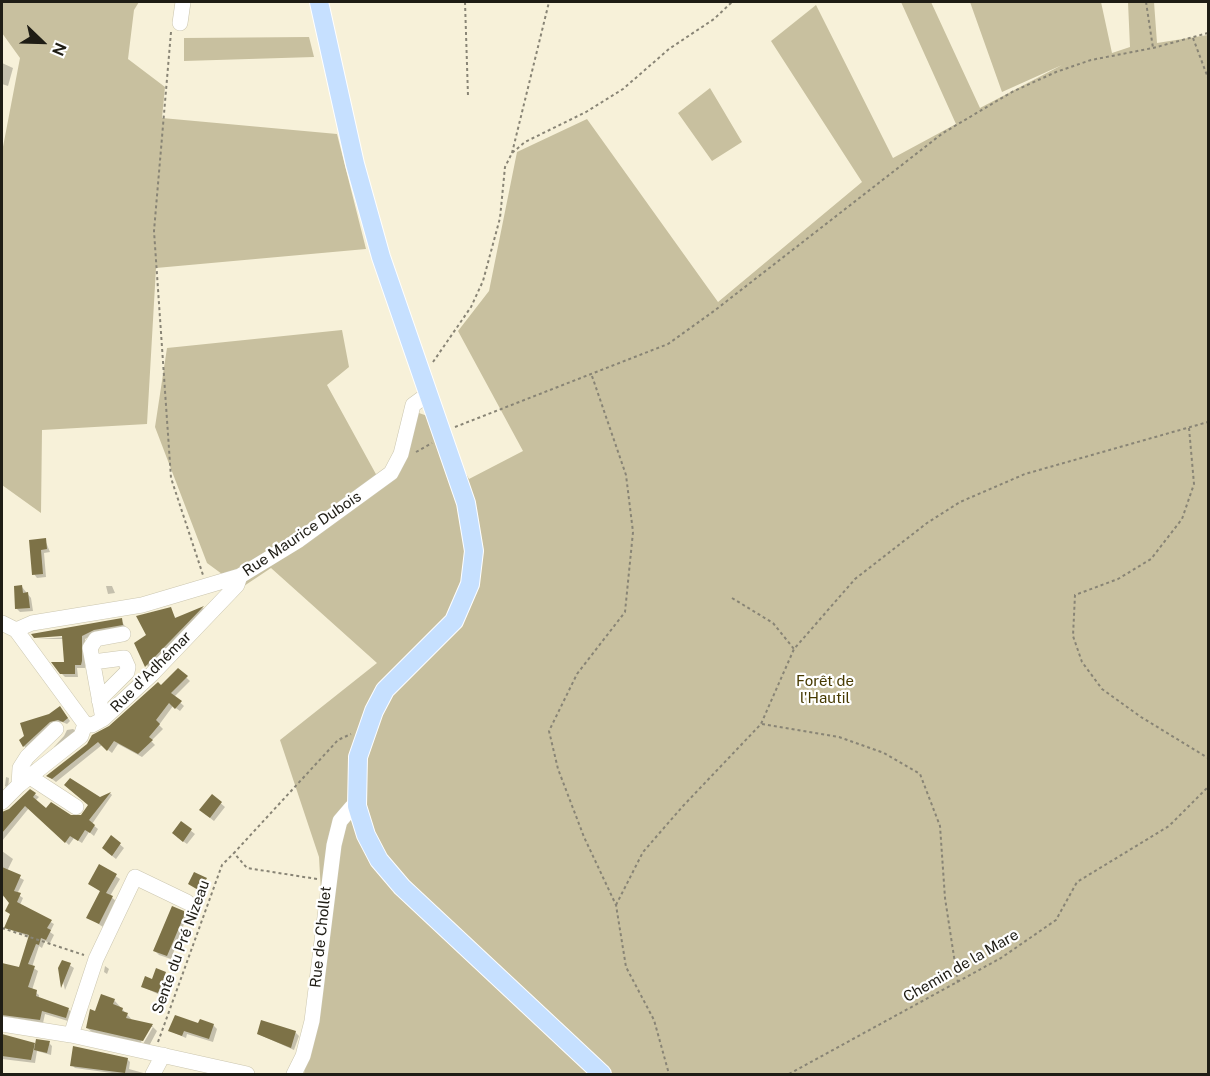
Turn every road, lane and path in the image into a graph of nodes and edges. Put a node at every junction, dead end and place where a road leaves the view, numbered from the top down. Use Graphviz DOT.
graph roads {
  1 [pos="183,2"];
  2 [pos="319,2"];
  3 [pos="465,2"];
  4 [pos="549,2"];
  5 [pos="732,2"];
  6 [pos="1146,2"];
  7 [pos="176,25"];
  8 [pos="1209,33"];
  9 [pos="1193,38"];
  10 [pos="1153,48"];
  11 [pos="1209,78"];
  12 [pos="468,96"];
  13 [pos="512,153"];
  14 [pos="592,375"];
  15 [pos="425,385"];
  16 [pos="1209,422"];
  17 [pos="1189,428"];
  18 [pos="437,437"];
  19 [pos="418,451"];
  20 [pos="240,576"];
  21 [pos="207,586"];
  22 [pos="732,598"];
  23 [pos="2,623"];
  24 [pos="16,630"];
  25 [pos="123,634"];
  26 [pos="794,649"];
  27 [pos="93,662"];
  28 [pos="99,700"];
  29 [pos="103,719"];
  30 [pos="83,722"];
  31 [pos="761,724"];
  32 [pos="367,727"];
  33 [pos="1209,758"];
  34 [pos="16,783"];
  35 [pos="1209,787"];
  36 [pos="2,802"];
  37 [pos="357,806"];
  38 [pos="76,807"];
  39 [pos="234,853"];
  40 [pos="328,880"];
  41 [pos="187,902"];
  42 [pos="616,905"];
  43 [pos="2,928"];
  44 [pos="96,959"];
  45 [pos="957,983"];
  46 [pos="2,1024"];
  47 [pos="70,1035"];
  48 [pos="159,1054"];
  49 [pos="153,1074"];
  50 [pos="247,1074"];
  51 [pos="294,1074"];
  52 [pos="602,1074"];
  53 [pos="669,1074"];
  54 [pos="789,1074"];
  1 -- 7 [label="street"];
  2 -- 15 [label="main road"];
  3 -- 12 [label="path"];
  4 -- 13 [label="path"];
  5 -- 13 [label="path"];
  6 -- 10 [label="path"];
  7 -- 21 [label="path"];
  8 -- 9 [label="path"];
  9 -- 10 [label="path"];
  9 -- 11 [label="path"];
  10 -- 14 [label="path"];
  13 -- 15 [label="path"];
  14 -- 18 [label="path"];
  14 -- 42 [label="path"];
  15 -- 18 [label="main road"];
  15 -- 20 [label="street, Rue Maurice Dubois"];
  16 -- 17 [label="path"];
  17 -- 26 [label="path"];
  17 -- 33 [label="path"];
  18 -- 19 [label="path"];
  18 -- 32 [label="main road"];
  20 -- 21 [label="street, Rue Maurice Dubois"];
  20 -- 29 [label="street, Rue d'Adhémar"];
  21 -- 24 [label="street, Rue Maurice Dubois"];
  22 -- 26 [label="path"];
  23 -- 24 [label="street"];
  24 -- 30 [label="street"];
  25 -- 27 [label="street"];
  26 -- 31 [label="path"];
  27 -- 28 [label="street"];
  27 -- 28 [label="street"];
  28 -- 29 [label="street"];
  29 -- 30 [label="street, Rue d'Adhémar"];
  30 -- 34 [label="street"];
  30 -- 34 [label="street, Rue d'Adhémar"];
  31 -- 42 [label="path"];
  31 -- 45 [label="path"];
  32 -- 37 [label="main road"];
  32 -- 39 [label="path, Sente du Pré Nizeau"];
  34 -- 36 [label="street"];
  34 -- 38 [label="street"];
  35 -- 45 [label="path, Chemin de la Mare"];
  37 -- 40 [label="street, Rue de Chollet"];
  37 -- 52 [label="main road"];
  39 -- 40 [label="path"];
  39 -- 48 [label="path, Sente du Pré Nizeau"];
  40 -- 51 [label="street, Rue de Chollet"];
  41 -- 44 [label="street"];
  42 -- 53 [label="path"];
  43 -- 44 [label="path"];
  44 -- 47 [label="street"];
  45 -- 54 [label="path, Chemin de la Mare"];
  46 -- 47 [label="street"];
  47 -- 48 [label="street"];
  48 -- 49 [label="street"];
  48 -- 50 [label="street"];
}
